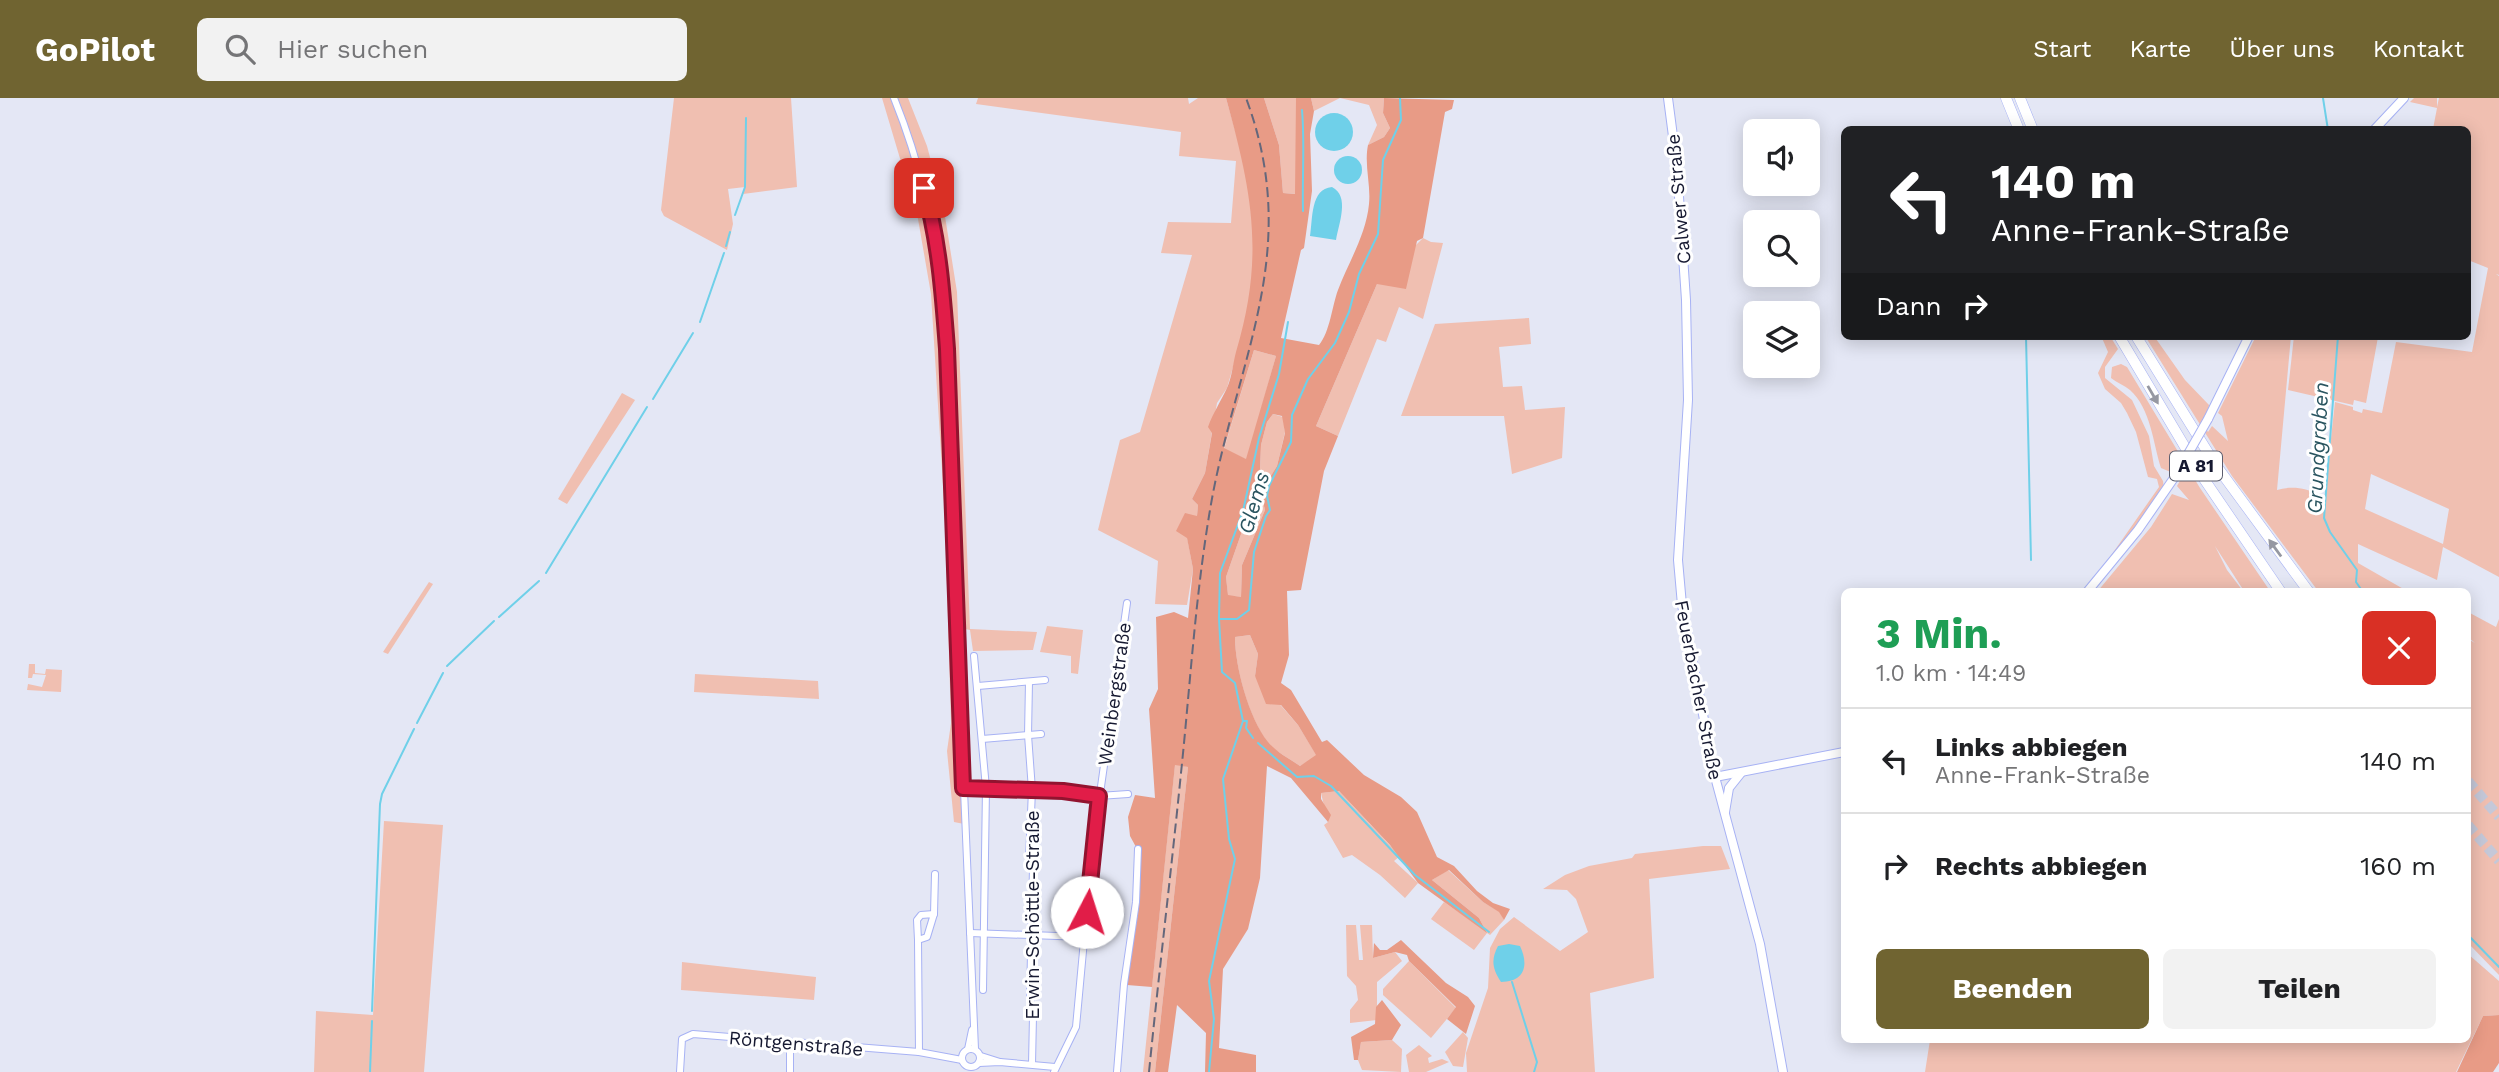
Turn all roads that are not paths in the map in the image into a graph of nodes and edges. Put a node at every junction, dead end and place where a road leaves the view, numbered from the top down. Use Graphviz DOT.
graph roads {
  1 [pos="894,98"];
  2 [pos="1668,98"];
  3 [pos="2022,98"];
  4 [pos="2404,98"];
  5 [pos="2006,99"];
  6 [pos="2017,126"];
  7 [pos="2032,126"];
  8 [pos="2378,126"];
  9 [pos="1686,300"];
  10 [pos="2121,340"];
  11 [pos="2138,340"];
  12 [pos="2247,340"];
  13 [pos="2090,588"];
  14 [pos="2278,588"];
  15 [pos="2306,588"];
  16 [pos="1127,603"];
  17 [pos="974,656"];
  18 [pos="1045,680"];
  19 [pos="1029,682"];
  20 [pos="978,686"];
  21 [pos="1041,734"];
  22 [pos="1028,735"];
  23 [pos="982,739"];
  24 [pos="1841,753"];
  25 [pos="1741,773"];
  26 [pos="1715,777"];
  27 [pos="963,788"];
  28 [pos="986,788"];
  29 [pos="1032,790"];
  30 [pos="1128,794"];
  31 [pos="1099,796"];
  32 [pos="1724,815"];
  33 [pos="1138,849"];
  34 [pos="935,874"];
  35 [pos="934,914"];
  36 [pos="970,933"];
  37 [pos="984,933"];
  38 [pos="1031,935"];
  39 [pos="1085,937"];
  40 [pos="918,940"];
  41 [pos="983,990"];
  42 [pos="790,1043"];
  43 [pos="919,1052"];
  44 [pos="967,1053"];
  45 [pos="1009,1063"];
  46 [pos="1032,1064"];
  47 [pos="974,1066"];
  48 [pos="1054,1070"];
  49 [pos="680,1072"];
  50 [pos="790,1072"];
  51 [pos="1009,1072"];
  52 [pos="1117,1072"];
  53 [pos="1783,1072"];
  1 -- 27 [label="street"];
  2 -- 9 [label="main road, Calwer Straße"];
  3 -- 7 [label="highway"];
  4 -- 8 [label="main road"];
  5 -- 6 [label="highway"];
  9 -- 26 [label="main road, Feuerbacher Straße"];
  10 -- 14 [label="highway, A 81, one-way"];
  15 -- 11 [label="highway, A 81, one-way"];
  12 -- 13 [label="main road, bridge"];
  16 -- 31 [label="street, Weinbergstraße"];
  17 -- 20 [label="street"];
  18 -- 19 [label="street"];
  19 -- 20 [label="street"];
  19 -- 22 [label="street, Erwin-Schöttle-Straße"];
  20 -- 23 [label="street"];
  21 -- 22 [label="street"];
  22 -- 23 [label="street"];
  22 -- 29 [label="street, Erwin-Schöttle-Straße"];
  23 -- 28 [label="street"];
  24 -- 25 [label="main road"];
  25 -- 26 [label="main road"];
  25 -- 32 [label="main road"];
  26 -- 32 [label="main road, Feuerbacher Straße"];
  27 -- 28 [label="street"];
  27 -- 36 [label="street"];
  28 -- 29 [label="street"];
  28 -- 37 [label="street"];
  29 -- 31 [label="street"];
  29 -- 38 [label="street, Erwin-Schöttle-Straße"];
  30 -- 31 [label="street"];
  31 -- 39 [label="street, Weinbergstraße"];
  32 -- 53 [label="main road, Feuerbacher Straße"];
  33 -- 52 [label="street"];
  34 -- 35 [label="street"];
  35 -- 40 [label="street"];
  35 -- 40 [label="street"];
  36 -- 37 [label="street"];
  36 -- 44 [label="street"];
  37 -- 38 [label="street"];
  37 -- 41 [label="street"];
  38 -- 39 [label="street"];
  38 -- 46 [label="street, Erwin-Schöttle-Straße"];
  39 -- 48 [label="street, Weinbergstraße"];
  40 -- 43 [label="street"];
  42 -- 43 [label="street, Röntgenstraße"];
  42 -- 49 [label="street, Röntgenstraße"];
  42 -- 50 [label="street"];
  43 -- 44 [label="street, Röntgenstraße"];
  44 -- 47 [label="street"];
  44 -- 47 [label="street"];
  45 -- 46 [label="street"];
  45 -- 47 [label="street"];
  45 -- 51 [label="street"];
  46 -- 48 [label="street"];
}
